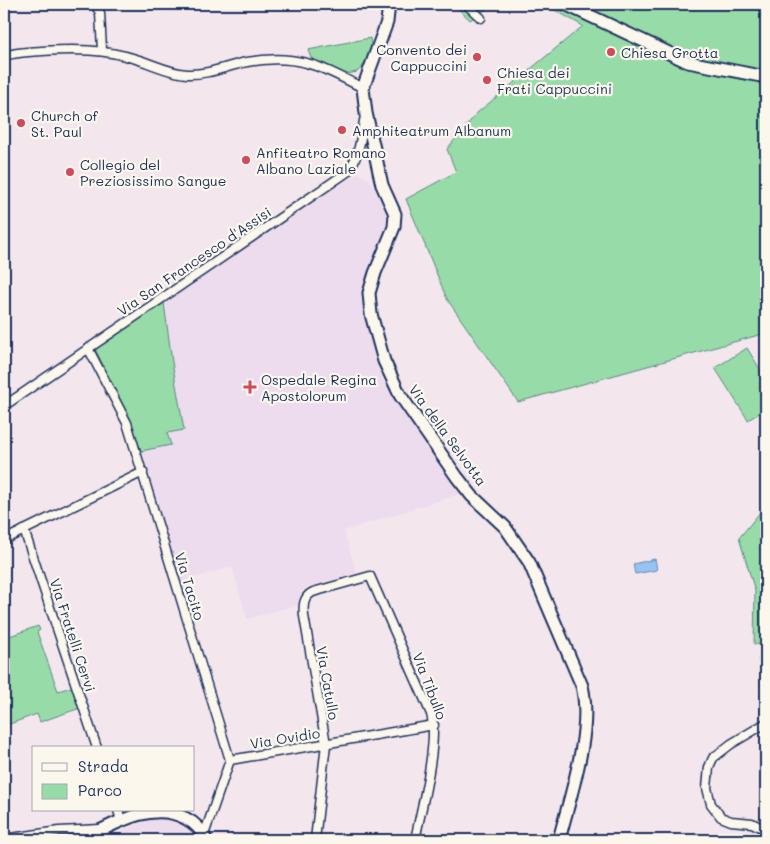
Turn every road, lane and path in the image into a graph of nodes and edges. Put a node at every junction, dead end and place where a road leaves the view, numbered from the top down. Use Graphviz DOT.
graph roads {
  1 [pos="96,4"];
  2 [pos="389,4"];
  3 [pos="466,4"];
  4 [pos="565,4"];
  5 [pos="481,18"];
  6 [pos="102,50"];
  7 [pos="4,56"];
  8 [pos="766,77"];
  9 [pos="363,88"];
  10 [pos="366,113"];
  11 [pos="88,348"];
  12 [pos="4,406"];
  13 [pos="143,472"];
  14 [pos="24,530"];
  15 [pos="4,540"];
  16 [pos="370,576"];
  17 [pos="766,723"];
  18 [pos="434,725"];
  19 [pos="326,744"];
  20 [pos="96,746"];
  21 [pos="230,760"];
  22 [pos="119,816"];
  23 [pos="104,829"];
  24 [pos="766,831"];
  25 [pos="205,838"];
  26 [pos="4,839"];
  27 [pos="89,839"];
  28 [pos="315,840"];
  29 [pos="415,840"];
  30 [pos="559,840"];
  31 [pos="760,840"];
  1 -- 6 [label="street"];
  2 -- 9 [label="street"];
  3 -- 5 [label="street"];
  4 -- 8 [label="street"];
  6 -- 7 [label="street"];
  6 -- 9 [label="street"];
  9 -- 10 [label="street, Via della Selvotta"];
  10 -- 11 [label="street, Via San Francesco d'Assisi"];
  10 -- 30 [label="street, Via della Selvotta"];
  11 -- 12 [label="street, Via San Francesco d'Assisi"];
  11 -- 13 [label="street, Via Tacito"];
  13 -- 14 [label="street"];
  13 -- 21 [label="street, Via Tacito"];
  14 -- 15 [label="street"];
  14 -- 20 [label="street, Via Fratelli Cervi"];
  16 -- 18 [label="street, Via Tibullo"];
  16 -- 19 [label="street, Via Catullo"];
  17 -- 24 [label="street"];
  18 -- 19 [label="street, Via Ovidio"];
  18 -- 29 [label="street, Via Tibullo"];
  19 -- 21 [label="street, Via Ovidio"];
  19 -- 28 [label="street, Via Catullo"];
  21 -- 25 [label="street"];
  22 -- 23 [label="street"];
  22 -- 25 [label="street"];
  23 -- 26 [label="street"];
  23 -- 27 [label="street"];
  24 -- 31 [label="street"];
}
